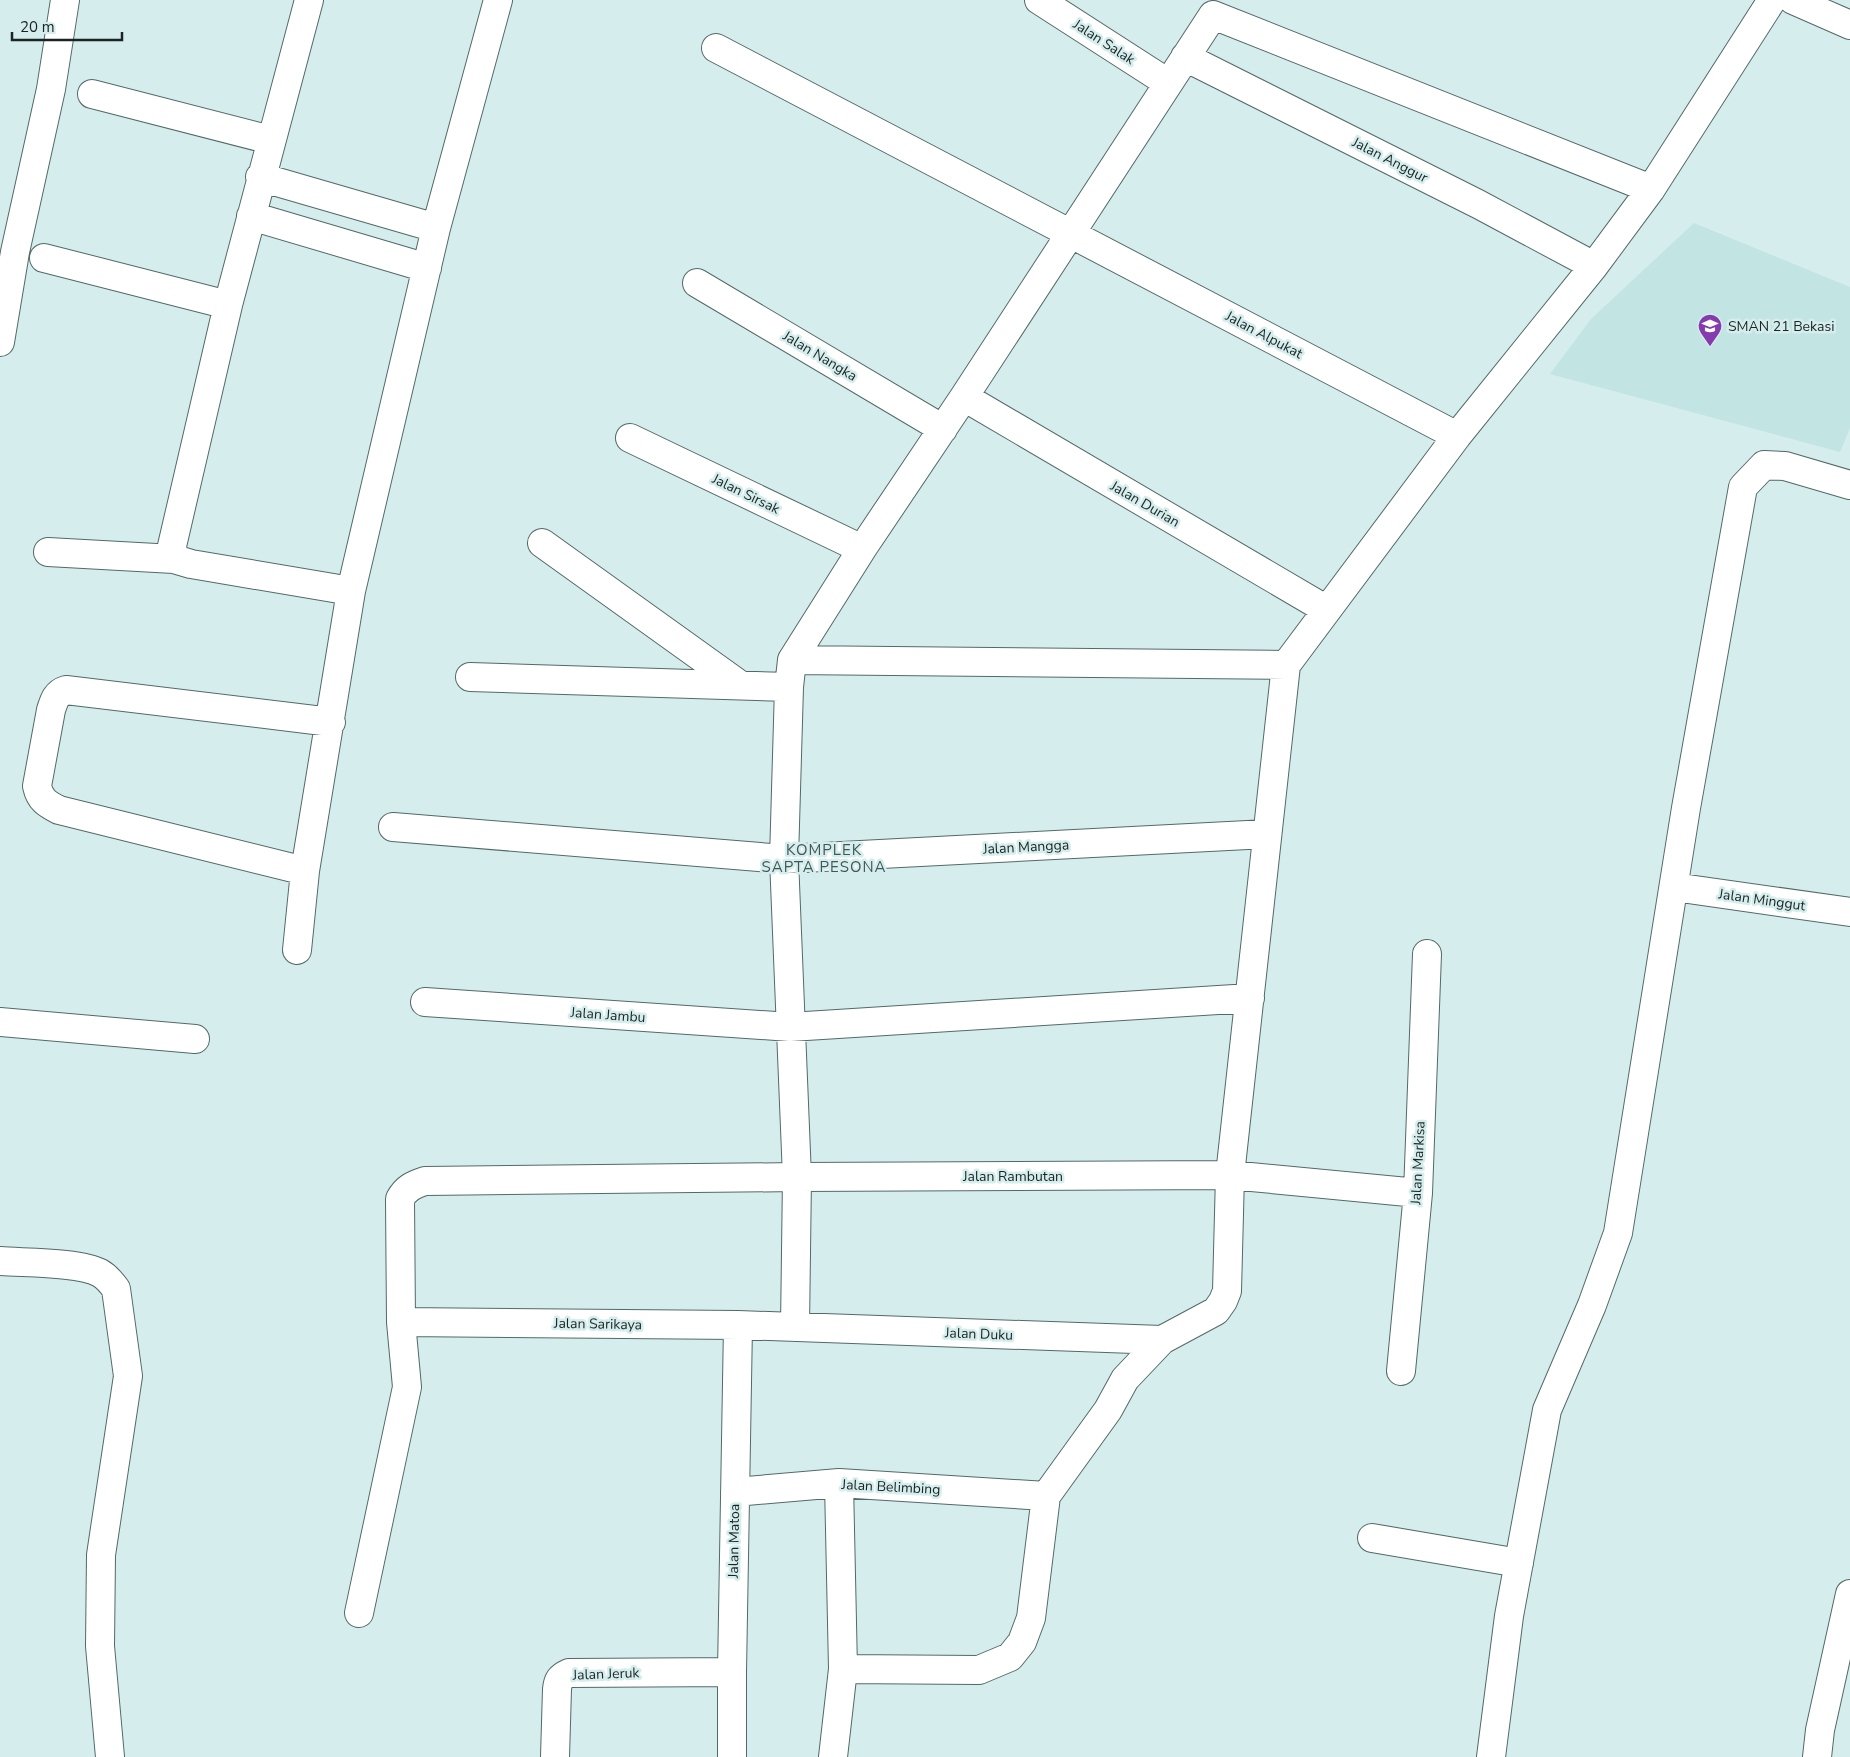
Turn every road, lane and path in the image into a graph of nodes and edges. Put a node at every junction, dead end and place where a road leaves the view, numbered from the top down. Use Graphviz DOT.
graph roads {
  1 [pos="65,0"];
  2 [pos="309,0"];
  3 [pos="498,0"];
  4 [pos="1039,0"];
  5 [pos="1776,1"];
  6 [pos="1216,7"];
  7 [pos="1850,25"];
  8 [pos="716,48"];
  9 [pos="1185,57"];
  10 [pos="1168,83"];
  11 [pos="92,94"];
  12 [pos="271,140"];
  13 [pos="260,177"];
  14 [pos="1651,189"];
  15 [pos="251,216"];
  16 [pos="436,228"];
  17 [pos="1070,234"];
  18 [pos="44,258"];
  19 [pos="1594,266"];
  20 [pos="427,268"];
  21 [pos="697,283"];
  22 [pos="228,305"];
  23 [pos="0,342"];
  24 [pos="964,397"];
  25 [pos="943,430"];
  26 [pos="1457,436"];
  27 [pos="630,438"];
  28 [pos="1850,486"];
  29 [pos="542,543"];
  30 [pos="862,550"];
  31 [pos="48,552"];
  32 [pos="174,559"];
  33 [pos="351,591"];
  34 [pos="1327,610"];
  35 [pos="792,660"];
  36 [pos="1286,665"];
  37 [pos="470,677"];
  38 [pos="740,685"];
  39 [pos="789,687"];
  40 [pos="331,722"];
  41 [pos="393,827"];
  42 [pos="1267,834"];
  43 [pos="784,859"];
  44 [pos="305,871"];
  45 [pos="1674,887"];
  46 [pos="1850,912"];
  47 [pos="297,950"];
  48 [pos="1427,954"];
  49 [pos="1250,998"];
  50 [pos="425,1002"];
  51 [pos="0,1022"];
  52 [pos="790,1027"];
  53 [pos="195,1039"];
  54 [pos="1230,1175"];
  55 [pos="797,1177"];
  56 [pos="1418,1193"];
  57 [pos="0,1261"];
  58 [pos="400,1322"];
  59 [pos="738,1325"];
  60 [pos="795,1327"];
  61 [pos="1162,1340"];
  62 [pos="1401,1371"];
  63 [pos="839,1483"];
  64 [pos="735,1492"];
  65 [pos="1046,1496"];
  66 [pos="1372,1538"];
  67 [pos="1519,1563"];
  68 [pos="1850,1594"];
  69 [pos="359,1613"];
  70 [pos="843,1669"];
  71 [pos="732,1672"];
  72 [pos="110,1757"];
  73 [pos="555,1757"];
  74 [pos="732,1757"];
  75 [pos="832,1757"];
  76 [pos="1492,1757"];
  77 [pos="1817,1757"];
  1 -- 23 [label="street"];
  2 -- 12 [label="street"];
  3 -- 16 [label="street"];
  4 -- 10 [label="street, Jalan Salak"];
  5 -- 7 [label="street"];
  5 -- 14 [label="street"];
  6 -- 9 [label="street"];
  6 -- 14 [label="street"];
  8 -- 17 [label="street, Jalan Alpukat"];
  9 -- 10 [label="street"];
  9 -- 19 [label="street, Jalan Anggur"];
  10 -- 17 [label="street"];
  11 -- 12 [label="street"];
  12 -- 13 [label="street"];
  13 -- 15 [label="street"];
  13 -- 16 [label="street"];
  14 -- 19 [label="street"];
  15 -- 20 [label="street"];
  15 -- 22 [label="street"];
  16 -- 20 [label="street"];
  17 -- 24 [label="street"];
  17 -- 26 [label="street, Jalan Alpukat"];
  18 -- 22 [label="street"];
  19 -- 26 [label="street"];
  20 -- 33 [label="street"];
  21 -- 25 [label="street, Jalan Nangka"];
  22 -- 32 [label="street"];
  24 -- 25 [label="street"];
  24 -- 34 [label="street, Jalan Durian"];
  25 -- 30 [label="street"];
  26 -- 34 [label="street"];
  27 -- 30 [label="street, Jalan Sirsak"];
  28 -- 45 [label="street"];
  29 -- 38 [label="street"];
  30 -- 35 [label="street"];
  31 -- 32 [label="street"];
  32 -- 33 [label="street"];
  33 -- 40 [label="street"];
  34 -- 36 [label="street"];
  35 -- 36 [label="street"];
  35 -- 39 [label="street"];
  36 -- 42 [label="street"];
  37 -- 38 [label="street"];
  38 -- 39 [label="street"];
  39 -- 43 [label="street"];
  40 -- 44 [label="street"];
  40 -- 44 [label="street"];
  41 -- 43 [label="street, Jalan Mangga"];
  42 -- 43 [label="street, Jalan Mangga"];
  42 -- 49 [label="street"];
  43 -- 52 [label="street"];
  44 -- 47 [label="street"];
  45 -- 46 [label="street, Jalan Minggut"];
  45 -- 67 [label="street"];
  48 -- 56 [label="street, Jalan Markisa"];
  49 -- 52 [label="street, Jalan Jambu"];
  49 -- 54 [label="street"];
  50 -- 52 [label="street, Jalan Jambu"];
  51 -- 53 [label="street"];
  52 -- 55 [label="street"];
  54 -- 55 [label="street, Jalan Rambutan"];
  54 -- 56 [label="street, Jalan Rambutan"];
  54 -- 61 [label="street"];
  55 -- 58 [label="street, Jalan Rambutan"];
  55 -- 60 [label="street"];
  56 -- 62 [label="street, Jalan Markisa"];
  57 -- 72 [label="street"];
  58 -- 59 [label="street, Jalan Sarikaya"];
  58 -- 69 [label="street, Jalan Rambutan"];
  59 -- 60 [label="street, Jalan Sarikaya"];
  59 -- 64 [label="street, Jalan Matoa"];
  60 -- 61 [label="street, Jalan Duku"];
  61 -- 65 [label="street"];
  63 -- 64 [label="street, Jalan Belimbing"];
  63 -- 65 [label="street, Jalan Belimbing"];
  63 -- 70 [label="street"];
  64 -- 71 [label="street, Jalan Matoa"];
  65 -- 70 [label="street"];
  66 -- 67 [label="street"];
  67 -- 76 [label="street"];
  68 -- 77 [label="street"];
  70 -- 75 [label="street"];
  71 -- 73 [label="street, Jalan Jeruk"];
  71 -- 74 [label="street, Jalan Matoa"];
}
